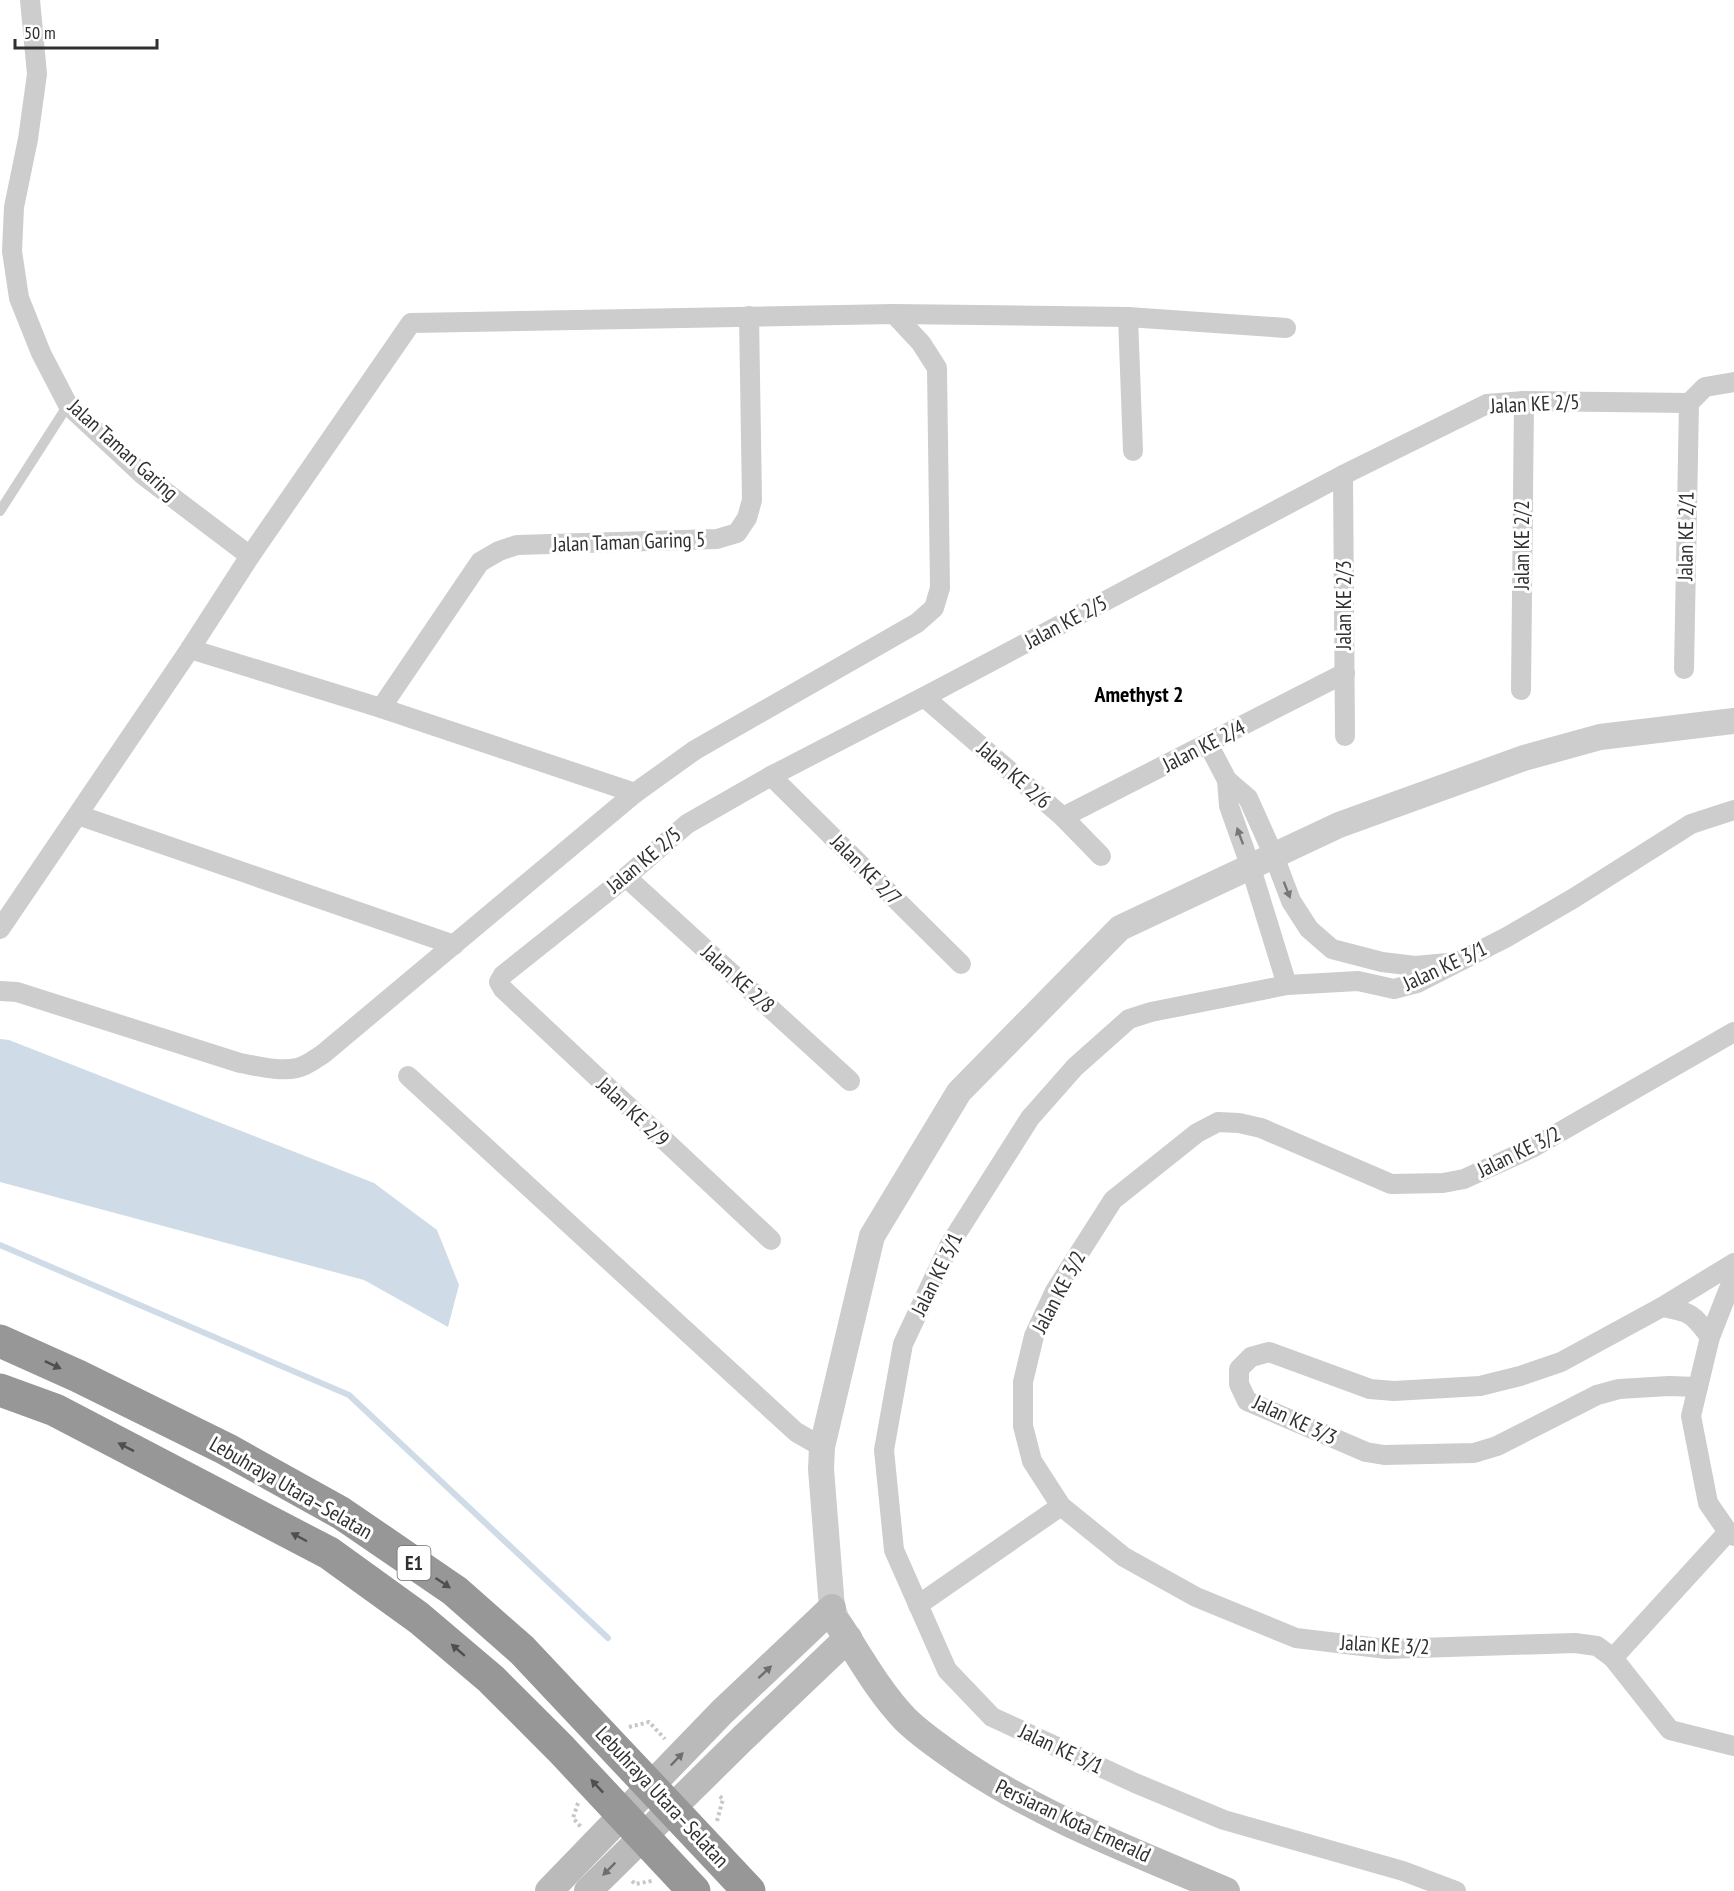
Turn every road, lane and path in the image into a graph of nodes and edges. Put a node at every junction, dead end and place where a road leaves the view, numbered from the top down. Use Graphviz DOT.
graph roads {
  1 [pos="30,0"];
  2 [pos="894,314"];
  3 [pos="749,316"];
  4 [pos="1128,317"];
  5 [pos="1286,328"];
  6 [pos="1734,382"];
  7 [pos="1524,401"];
  8 [pos="1689,403"];
  9 [pos="68,405"];
  10 [pos="1133,452"];
  11 [pos="1343,475"];
  12 [pos="0,511"];
  13 [pos="250,555"];
  14 [pos="190,649"];
  15 [pos="1684,669"];
  16 [pos="1345,673"];
  17 [pos="1521,690"];
  18 [pos="924,697"];
  19 [pos="381,708"];
  20 [pos="1734,722"];
  21 [pos="1345,736"];
  22 [pos="1208,744"];
  23 [pos="771,776"];
  24 [pos="635,793"];
  25 [pos="1734,810"];
  26 [pos="78,815"];
  27 [pos="1063,817"];
  28 [pos="1101,856"];
  29 [pos="1262,861"];
  30 [pos="626,877"];
  31 [pos="0,929"];
  32 [pos="454,945"];
  33 [pos="1457,962"];
  34 [pos="961,964"];
  35 [pos="499,982"];
  36 [pos="1287,985"];
  37 [pos="0,991"];
  38 [pos="1734,1032"];
  39 [pos="408,1076"];
  40 [pos="850,1081"];
  41 [pos="771,1240"];
  42 [pos="1734,1263"];
  43 [pos="1734,1276"];
  44 [pos="1662,1307"];
  45 [pos="1710,1337"];
  46 [pos="0,1341"];
  47 [pos="1698,1387"];
  48 [pos="0,1390"];
  49 [pos="822,1447"];
  50 [pos="1060,1506"];
  51 [pos="1731,1534"];
  52 [pos="918,1605"];
  53 [pos="840,1624"];
  54 [pos="1613,1658"];
  55 [pos="1734,1746"];
  56 [pos="556,1883"];
  57 [pos="588,1891"];
  58 [pos="694,1891"];
  59 [pos="749,1891"];
  60 [pos="1226,1891"];
  61 [pos="1456,1891"];
  1 -- 9 [label="street, Jalan Taman Garing"];
  2 -- 3 [label="street"];
  2 -- 4 [label="street"];
  2 -- 24 [label="street"];
  3 -- 13 [label="street"];
  3 -- 19 [label="street, Jalan Taman Garing 5"];
  4 -- 5 [label="street"];
  4 -- 10 [label="street"];
  6 -- 8 [label="street"];
  7 -- 8 [label="street, Jalan KE 2/5"];
  7 -- 11 [label="street, Jalan KE 2/5"];
  7 -- 17 [label="street, Jalan KE 2/2"];
  8 -- 15 [label="street, Jalan KE 2/1"];
  9 -- 12 [label="lane"];
  9 -- 13 [label="street, Jalan Taman Garing"];
  11 -- 16 [label="street, Jalan KE 2/3"];
  11 -- 18 [label="street, Jalan KE 2/5"];
  13 -- 14 [label="street"];
  14 -- 19 [label="street"];
  14 -- 26 [label="street"];
  16 -- 21 [label="street, Jalan KE 2/3"];
  16 -- 22 [label="street, Jalan KE 2/4"];
  18 -- 23 [label="street, Jalan KE 2/5"];
  18 -- 27 [label="street, Jalan KE 2/6"];
  19 -- 24 [label="street"];
  20 -- 29 [label="street"];
  22 -- 27 [label="street, Jalan KE 2/4"];
  22 -- 29 [label="street"];
  23 -- 30 [label="street, Jalan KE 2/5"];
  23 -- 34 [label="street, Jalan KE 2/7"];
  24 -- 32 [label="street"];
  25 -- 33 [label="street, Jalan KE 3/1"];
  26 -- 31 [label="street"];
  26 -- 32 [label="street"];
  27 -- 28 [label="street, Jalan KE 2/6"];
  29 -- 33 [label="street, one-way"];
  29 -- 36 [label="street"];
  29 -- 49 [label="street"];
  30 -- 35 [label="street, Jalan KE 2/5"];
  30 -- 40 [label="street, Jalan KE 2/8"];
  32 -- 37 [label="street"];
  33 -- 36 [label="street, Jalan KE 3/1"];
  35 -- 41 [label="street, Jalan KE 2/9"];
  36 -- 52 [label="street, Jalan KE 3/1"];
  38 -- 50 [label="street, Jalan KE 3/2"];
  39 -- 49 [label="street"];
  42 -- 44 [label="street, Jalan KE 3/3"];
  43 -- 45 [label="street"];
  44 -- 45 [label="street"];
  44 -- 47 [label="street, Jalan KE 3/3"];
  45 -- 47 [label="street"];
  46 -- 59 [label="highway, Lebuhraya Utara–Selatan / E1, one-way"];
  47 -- 51 [label="street"];
  58 -- 48 [label="highway, Lebuhraya Utara–Selatan / E1, one-way"];
  49 -- 53 [label="street"];
  50 -- 52 [label="street"];
  50 -- 54 [label="street, Jalan KE 3/2"];
  51 -- 54 [label="street"];
  52 -- 61 [label="street, Jalan KE 3/1"];
  56 -- 53 [label="main road, one-way"];
  53 -- 57 [label="main road, one-way"];
  53 -- 60 [label="main road, Persiaran Kota Emerald"];
  54 -- 55 [label="street, Jalan KE 3/2"];
}
